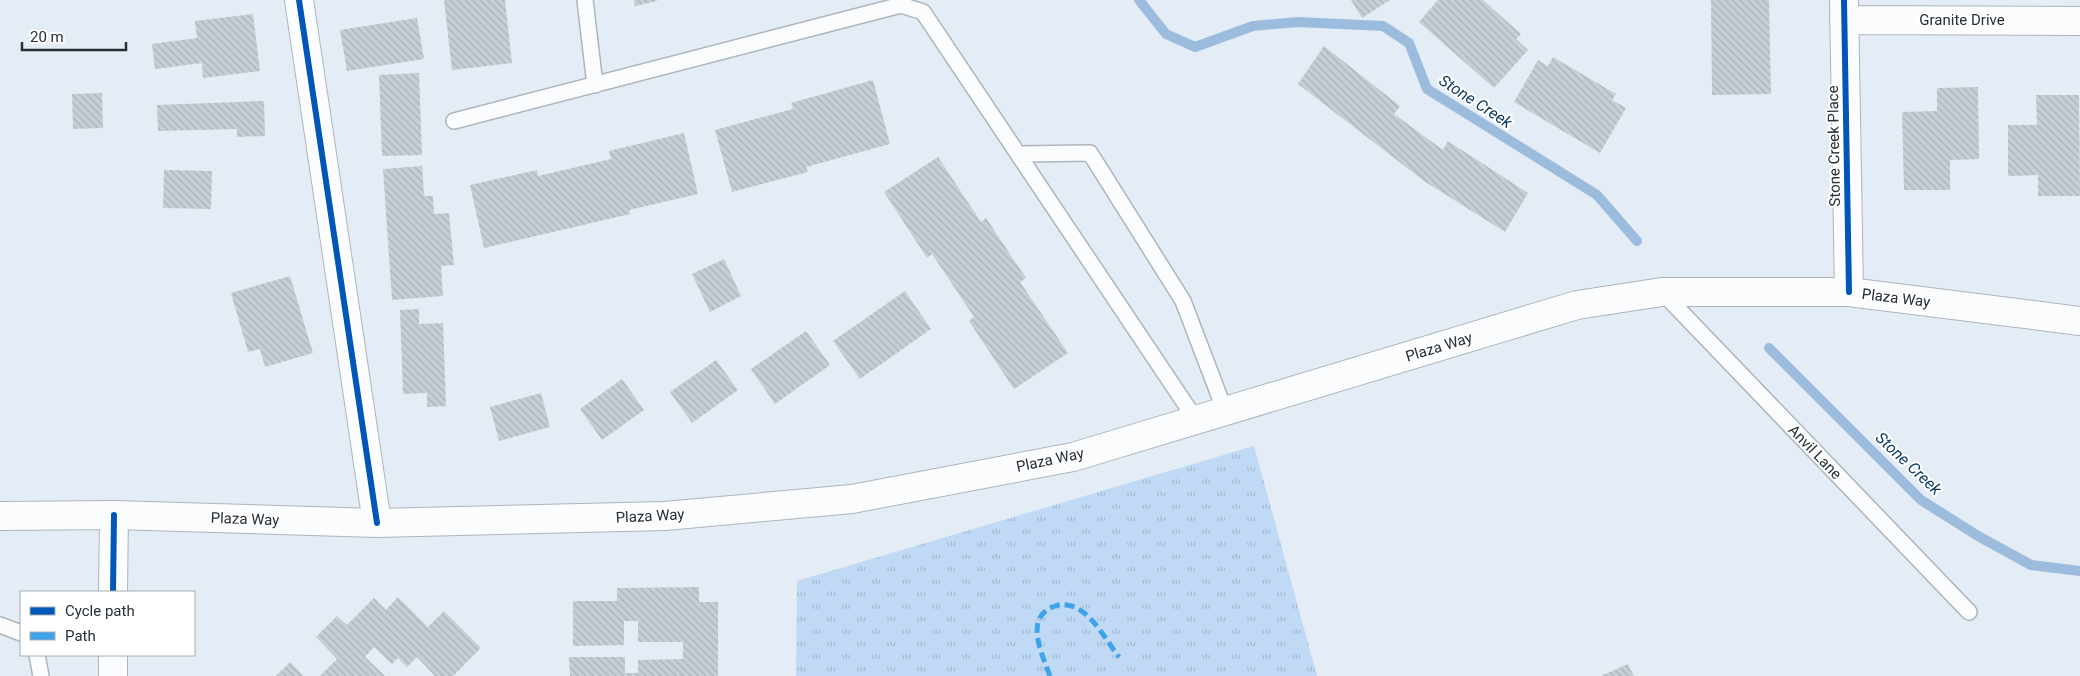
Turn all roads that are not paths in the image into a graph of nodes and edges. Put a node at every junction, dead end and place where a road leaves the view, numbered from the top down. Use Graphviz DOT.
graph roads {
  1 [pos="299,0"];
  2 [pos="584,0"];
  3 [pos="899,2"];
  4 [pos="1844,10"];
  5 [pos="2080,21"];
  6 [pos="595,85"];
  7 [pos="454,121"];
  8 [pos="1018,154"];
  9 [pos="1662,292"];
  10 [pos="1849,292"];
  11 [pos="2080,320"];
  12 [pos="1225,412"];
  13 [pos="1196,420"];
  14 [pos="114,515"];
  15 [pos="0,516"];
  16 [pos="377,523"];
  17 [pos="113,591"];
  18 [pos="1968,612"];
  19 [pos="0,624"];
  20 [pos="20,633"];
  21 [pos="38,656"];
  22 [pos="113,656"];
  23 [pos="41,676"];
  24 [pos="112,676"];
  1 -- 16 [label="main road"];
  2 -- 6 [label="lane"];
  3 -- 6 [label="lane"];
  3 -- 8 [label="lane"];
  4 -- 5 [label="main road, Granite Drive"];
  4 -- 10 [label="main road, Stone Creek Place"];
  6 -- 7 [label="lane"];
  8 -- 12 [label="lane"];
  8 -- 13 [label="lane"];
  9 -- 10 [label="main road, Plaza Way"];
  9 -- 12 [label="main road, Plaza Way"];
  9 -- 18 [label="lane, Anvil Lane"];
  10 -- 11 [label="main road, Plaza Way"];
  12 -- 13 [label="main road, Plaza Way"];
  13 -- 16 [label="main road, Plaza Way"];
  14 -- 15 [label="main road, Plaza Way"];
  14 -- 16 [label="main road, Plaza Way"];
  14 -- 17 [label="main road"];
  19 -- 20 [label="lane"];
  21 -- 23 [label="lane"];
  22 -- 24 [label="main road"];
}
